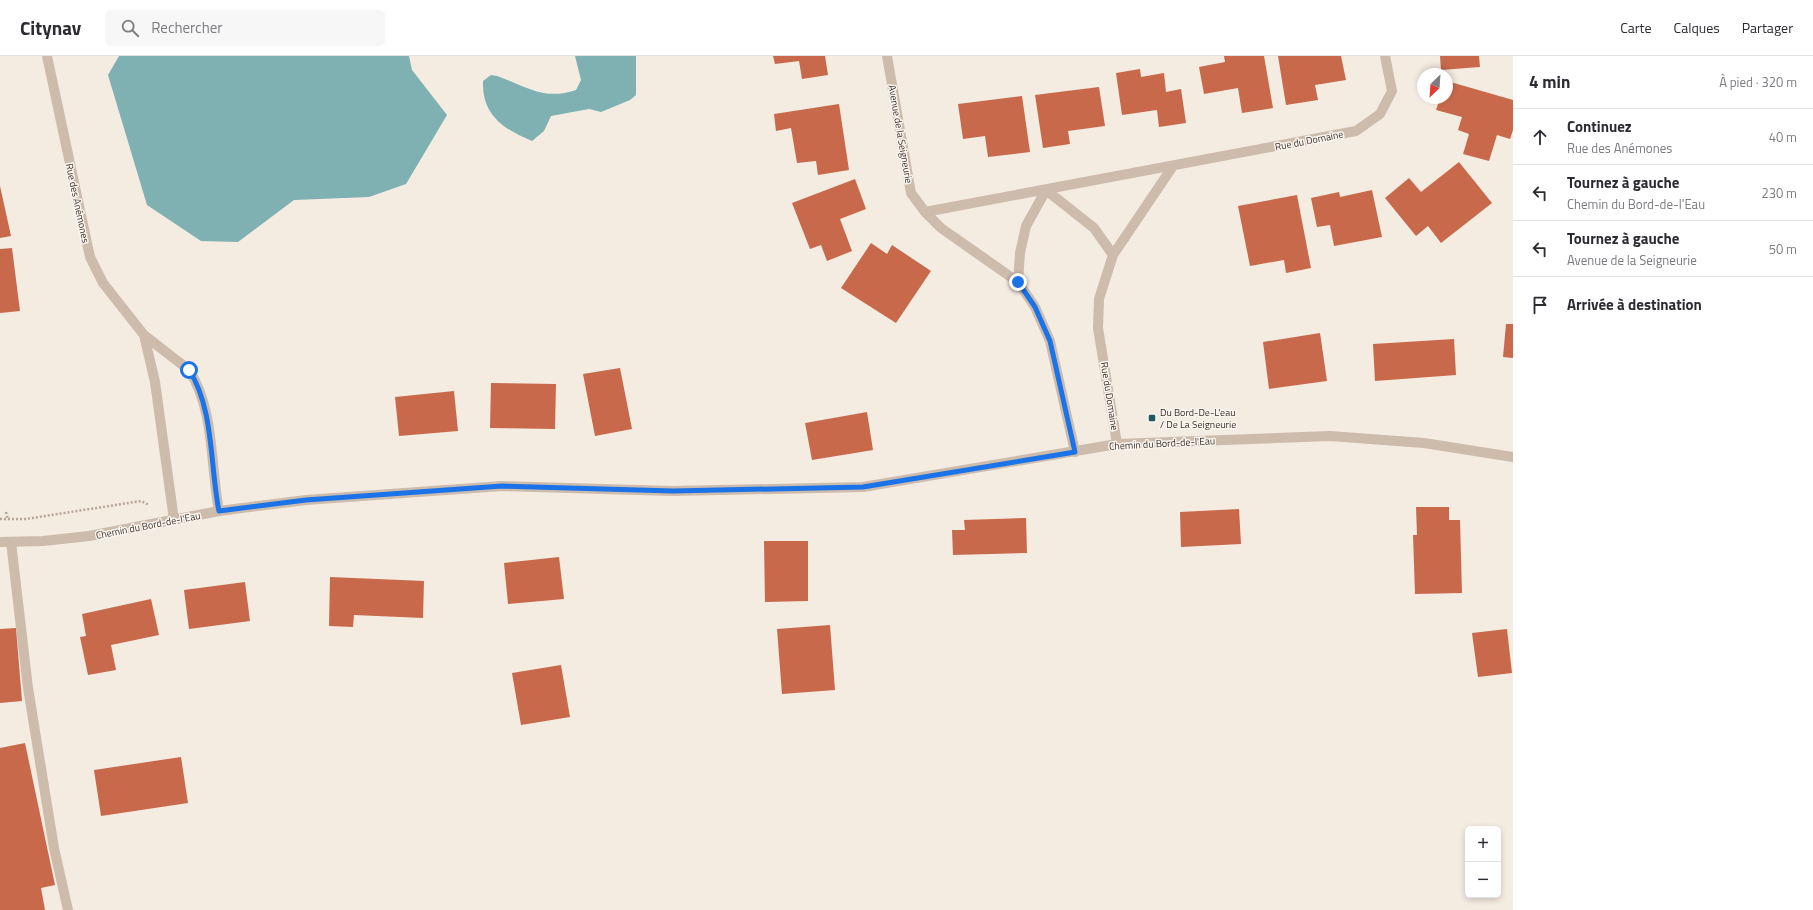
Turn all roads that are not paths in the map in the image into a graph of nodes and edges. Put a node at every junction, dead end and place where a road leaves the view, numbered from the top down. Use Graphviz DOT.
graph roads {
  1 [pos="47,56"];
  2 [pos="887,56"];
  3 [pos="1385,56"];
  4 [pos="1173,166"];
  5 [pos="1046,190"];
  6 [pos="925,212"];
  7 [pos="1113,255"];
  8 [pos="1018,282"];
  9 [pos="144,336"];
  10 [pos="1117,444"];
  11 [pos="1075,452"];
  12 [pos="1513,457"];
  13 [pos="219,511"];
  14 [pos="174,520"];
  15 [pos="0,542"];
  16 [pos="11,542"];
  17 [pos="68,910"];
  1 -- 9 [label="street, Rue des Anémones"];
  2 -- 6 [label="street, Avenue de la Seigneurie"];
  3 -- 4 [label="street, Rue du Domaine"];
  4 -- 5 [label="street, Rue du Domaine"];
  4 -- 7 [label="street, Rue du Domaine"];
  5 -- 6 [label="street, Rue du Domaine"];
  5 -- 7 [label="street"];
  5 -- 8 [label="street"];
  6 -- 8 [label="street, Avenue de la Seigneurie"];
  7 -- 10 [label="street, Rue du Domaine"];
  8 -- 11 [label="street, Avenue de la Seigneurie"];
  9 -- 13 [label="street, Rue des Anémones"];
  9 -- 14 [label="street, Rue des Anémones"];
  10 -- 11 [label="street, Chemin du Bord-de-l'Eau"];
  10 -- 12 [label="street, Chemin du Bord-de-l'Eau"];
  11 -- 13 [label="street, Chemin du Bord-de-l'Eau"];
  13 -- 14 [label="street, Chemin du Bord-de-l'Eau"];
  14 -- 16 [label="street, Chemin du Bord-de-l'Eau"];
  15 -- 16 [label="street, Chemin du Bord-de-l'Eau"];
  16 -- 17 [label="street"];
}
